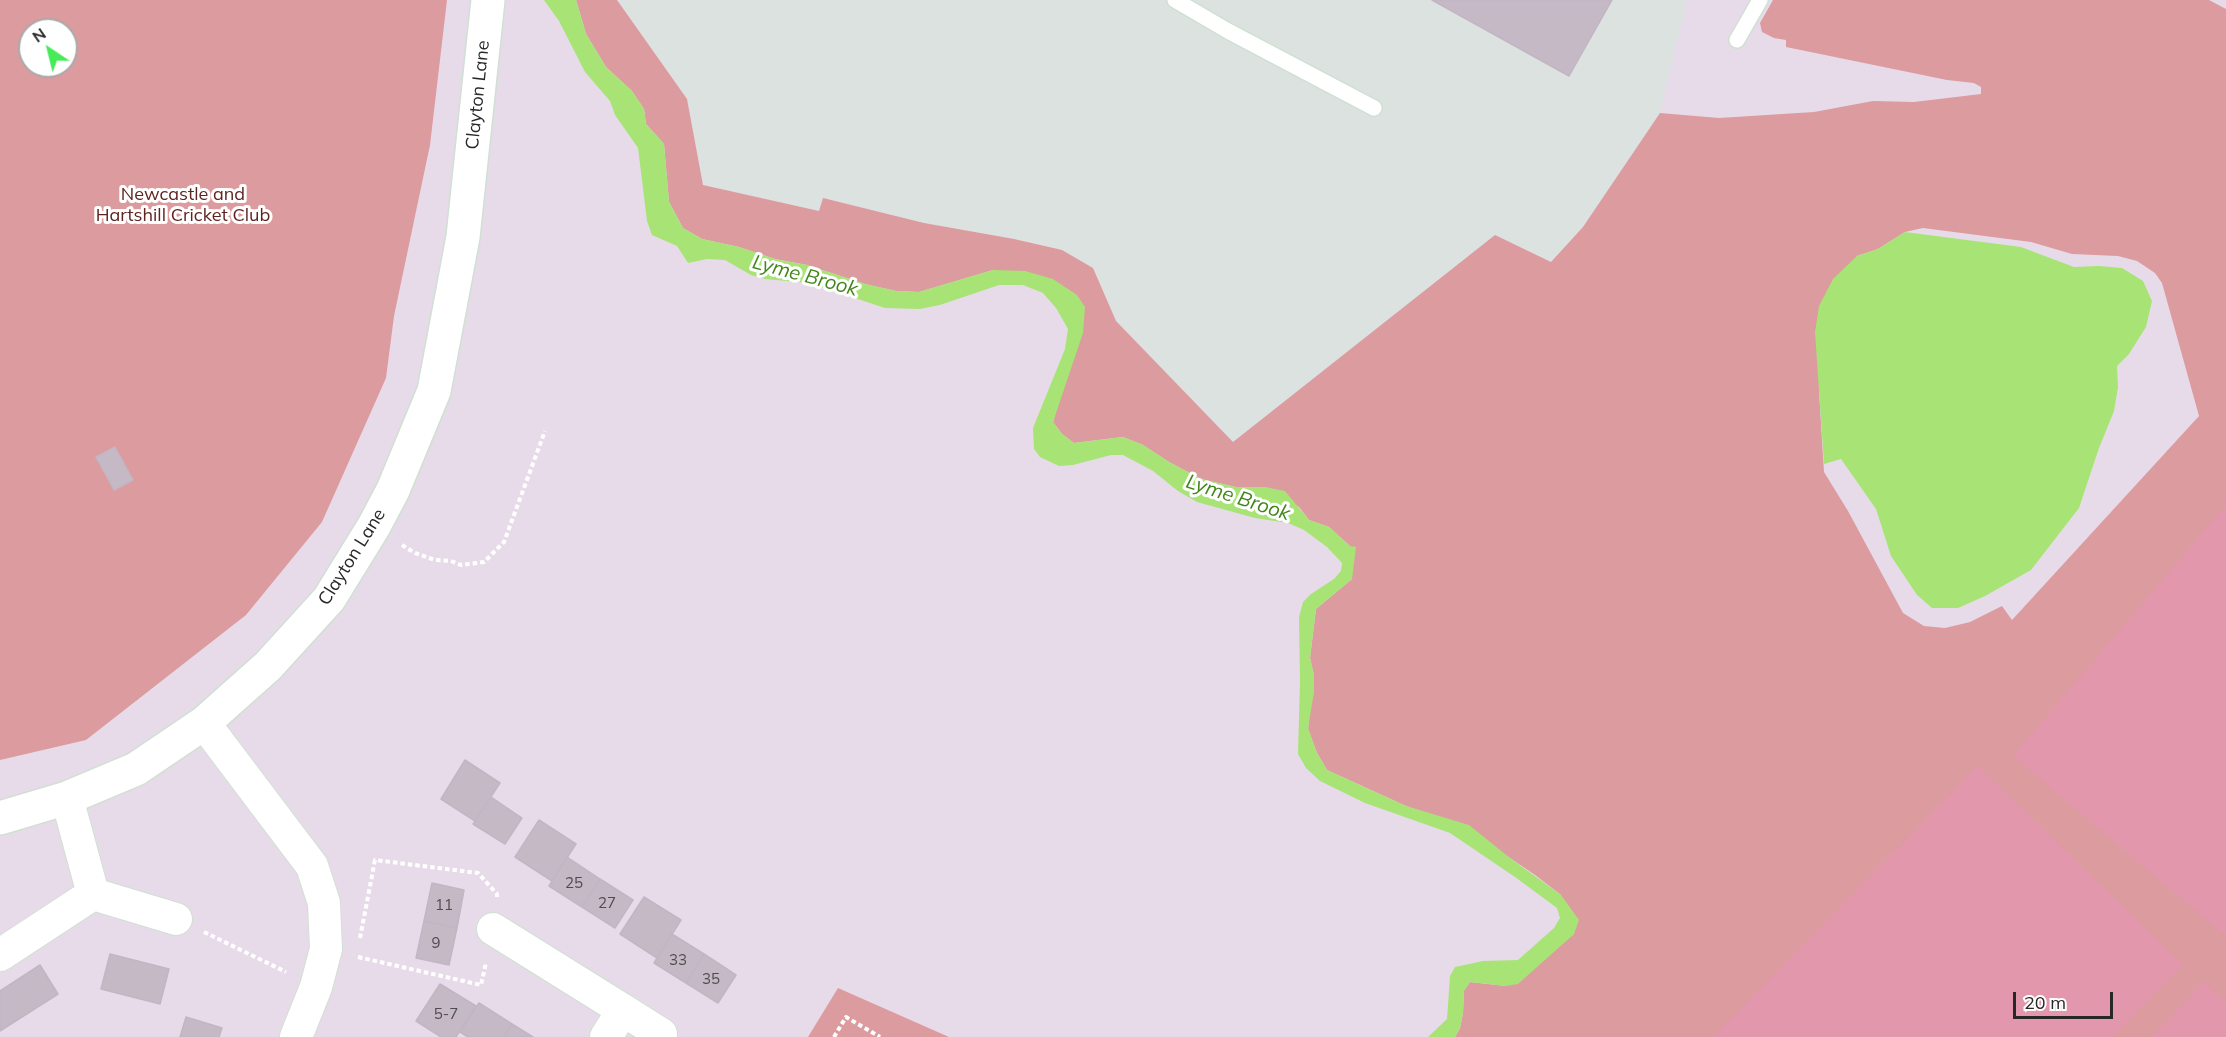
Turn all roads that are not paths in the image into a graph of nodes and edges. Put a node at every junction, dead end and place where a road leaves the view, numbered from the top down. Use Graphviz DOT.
graph roads {
  1 [pos="488,0"];
  2 [pos="1175,0"];
  3 [pos="1760,0"];
  4 [pos="1737,40"];
  5 [pos="1374,108"];
  6 [pos="204,723"];
  7 [pos="67,798"];
  8 [pos="0,818"];
  9 [pos="93,894"];
  10 [pos="176,919"];
  11 [pos="493,929"];
  12 [pos="0,955"];
  13 [pos="623,1010"];
  14 [pos="661,1034"];
  15 [pos="296,1037"];
  16 [pos="606,1037"];
  1 -- 6 [label="street, Clayton Lane"];
  2 -- 5 [label="lane"];
  3 -- 4 [label="lane"];
  6 -- 7 [label="street, Clayton Lane"];
  6 -- 15 [label="street"];
  7 -- 8 [label="street, Clayton Lane"];
  7 -- 9 [label="street"];
  9 -- 10 [label="street"];
  9 -- 12 [label="street"];
  11 -- 13 [label="street"];
  13 -- 14 [label="street"];
  13 -- 16 [label="street"];
}
